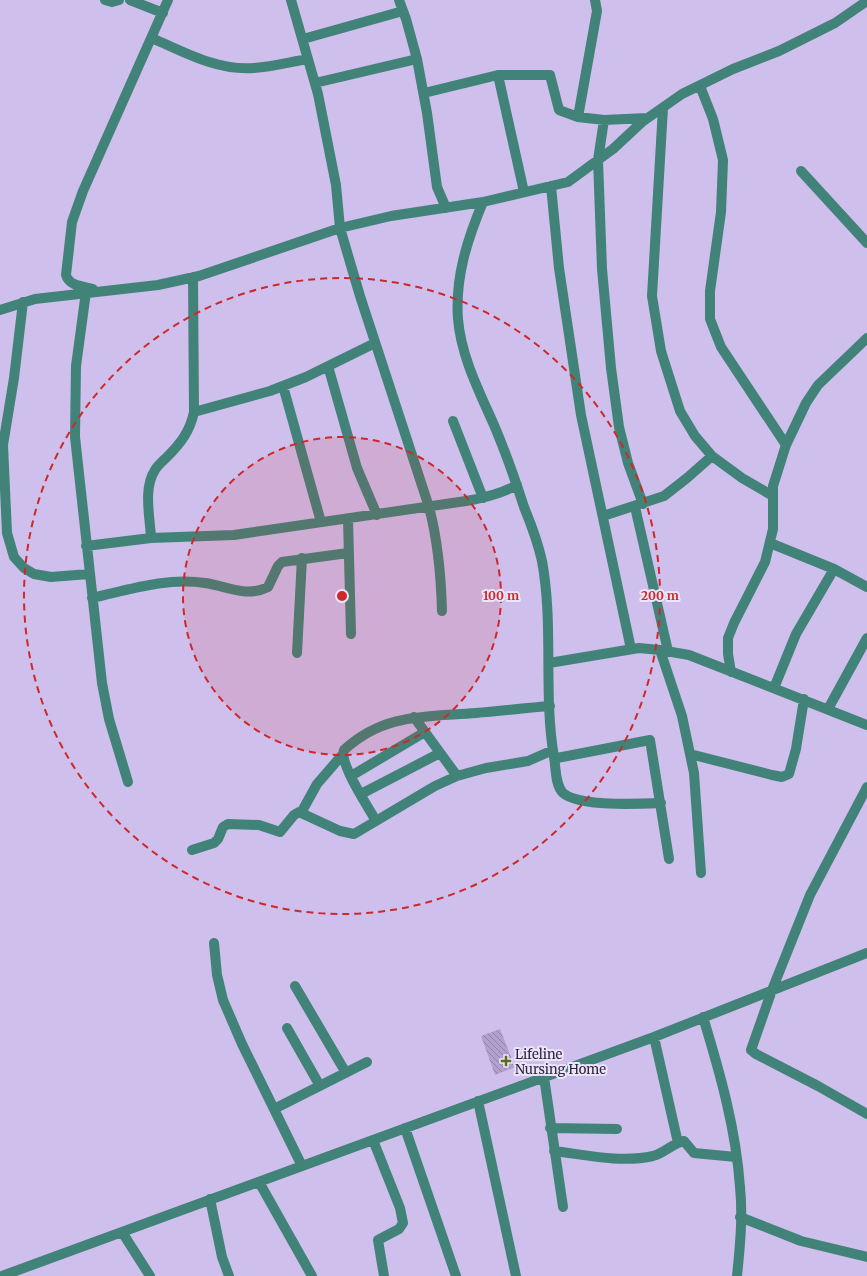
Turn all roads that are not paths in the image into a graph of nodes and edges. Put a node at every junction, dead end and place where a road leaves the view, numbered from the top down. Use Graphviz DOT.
graph roads {
  1 [pos="105,0"];
  2 [pos="119,0"];
  3 [pos="130,0"];
  4 [pos="168,0"];
  5 [pos="292,0"];
  6 [pos="398,0"];
  7 [pos="595,0"];
  8 [pos="864,4"];
  9 [pos="403,11"];
  10 [pos="163,13"];
  11 [pos="152,38"];
  12 [pos="302,39"];
  13 [pos="308,59"];
  14 [pos="417,59"];
  15 [pos="498,75"];
  16 [pos="315,83"];
  17 [pos="700,86"];
  18 [pos="424,93"];
  19 [pos="663,108"];
  20 [pos="578,117"];
  21 [pos="647,118"];
  22 [pos="604,120"];
  23 [pos="598,160"];
  24 [pos="801,171"];
  25 [pos="551,186"];
  26 [pos="524,192"];
  27 [pos="482,202"];
  28 [pos="446,208"];
  29 [pos="340,228"];
  30 [pos="867,243"];
  31 [pos="193,277"];
  32 [pos="102,291"];
  33 [pos="86,292"];
  34 [pos="23,302"];
  35 [pos="0,310"];
  36 [pos="867,338"];
  37 [pos="375,343"];
  38 [pos="328,366"];
  39 [pos="283,386"];
  40 [pos="194,412"];
  41 [pos="453,421"];
  42 [pos="786,445"];
  43 [pos="712,456"];
  44 [pos="517,485"];
  45 [pos="773,496"];
  46 [pos="483,498"];
  47 [pos="639,505"];
  48 [pos="429,506"];
  49 [pos="377,515"];
  50 [pos="602,516"];
  51 [pos="348,519"];
  52 [pos="321,522"];
  53 [pos="151,538"];
  54 [pos="770,543"];
  55 [pos="86,546"];
  56 [pos="348,553"];
  57 [pos="302,558"];
  58 [pos="834,569"];
  59 [pos="89,574"];
  60 [pos="867,587"];
  61 [pos="92,598"];
  62 [pos="442,611"];
  63 [pos="351,634"];
  64 [pos="867,638"];
  65 [pos="631,649"];
  66 [pos="664,650"];
  67 [pos="297,653"];
  68 [pos="549,663"];
  69 [pos="731,672"];
  70 [pos="774,688"];
  71 [pos="804,699"];
  72 [pos="550,706"];
  73 [pos="828,709"];
  74 [pos="414,717"];
  75 [pos="867,725"];
  76 [pos="425,732"];
  77 [pos="440,753"];
  78 [pos="343,754"];
  79 [pos="554,754"];
  80 [pos="690,754"];
  81 [pos="351,776"];
  82 [pos="457,776"];
  83 [pos="128,782"];
  84 [pos="867,787"];
  85 [pos="361,794"];
  86 [pos="661,803"];
  87 [pos="301,813"];
  88 [pos="376,821"];
  89 [pos="192,850"];
  90 [pos="669,859"];
  91 [pos="701,873"];
  92 [pos="214,943"];
  93 [pos="867,952"];
  94 [pos="295,986"];
  95 [pos="772,990"];
  96 [pos="703,1017"];
  97 [pos="286,1028"];
  98 [pos="654,1036"];
  99 [pos="367,1062"];
  100 [pos="346,1073"];
  101 [pos="544,1077"];
  102 [pos="320,1086"];
  103 [pos="478,1101"];
  104 [pos="274,1108"];
  105 [pos="867,1114"];
  106 [pos="405,1128"];
  107 [pos="550,1128"];
  108 [pos="617,1129"];
  109 [pos="373,1140"];
  110 [pos="678,1143"];
  111 [pos="554,1152"];
  112 [pos="736,1157"];
  113 [pos="302,1166"];
  114 [pos="259,1182"];
  115 [pos="210,1200"];
  116 [pos="563,1207"];
  117 [pos="740,1217"];
  118 [pos="122,1232"];
  119 [pos="867,1257"];
  120 [pos="2,1276"];
  121 [pos="150,1276"];
  122 [pos="229,1276"];
  123 [pos="312,1276"];
  124 [pos="384,1276"];
  125 [pos="456,1276"];
  126 [pos="516,1276"];
  127 [pos="737,1276"];
  1 -- 2 [label="street"];
  3 -- 10 [label="street"];
  4 -- 10 [label="street"];
  5 -- 12 [label="street"];
  6 -- 9 [label="street"];
  7 -- 20 [label="street"];
  8 -- 17 [label="street"];
  9 -- 12 [label="street"];
  9 -- 14 [label="street"];
  10 -- 11 [label="street"];
  11 -- 13 [label="street"];
  11 -- 32 [label="street"];
  12 -- 13 [label="street"];
  13 -- 16 [label="street"];
  14 -- 16 [label="street"];
  14 -- 18 [label="street"];
  15 -- 18 [label="street"];
  15 -- 20 [label="street"];
  15 -- 26 [label="street"];
  16 -- 29 [label="street"];
  17 -- 19 [label="street"];
  17 -- 42 [label="street"];
  18 -- 28 [label="street"];
  19 -- 21 [label="street"];
  19 -- 43 [label="street"];
  20 -- 22 [label="street"];
  21 -- 22 [label="street"];
  21 -- 23 [label="street"];
  22 -- 23 [label="street"];
  23 -- 25 [label="street"];
  23 -- 47 [label="street"];
  24 -- 30 [label="street"];
  25 -- 26 [label="street"];
  25 -- 50 [label="street"];
  26 -- 27 [label="street"];
  27 -- 28 [label="street"];
  27 -- 44 [label="street"];
  28 -- 29 [label="street"];
  29 -- 31 [label="street"];
  29 -- 37 [label="street"];
  31 -- 32 [label="street"];
  31 -- 40 [label="street"];
  32 -- 33 [label="street"];
  33 -- 34 [label="street"];
  33 -- 55 [label="street"];
  34 -- 35 [label="street"];
  34 -- 59 [label="street"];
  36 -- 42 [label="street"];
  37 -- 38 [label="street"];
  37 -- 48 [label="street"];
  38 -- 39 [label="street"];
  38 -- 49 [label="street"];
  39 -- 40 [label="street"];
  39 -- 52 [label="street"];
  40 -- 53 [label="street"];
  41 -- 46 [label="street"];
  42 -- 45 [label="street"];
  43 -- 45 [label="street"];
  43 -- 47 [label="street"];
  44 -- 46 [label="street"];
  44 -- 68 [label="street"];
  45 -- 54 [label="street"];
  46 -- 48 [label="street"];
  47 -- 50 [label="street"];
  47 -- 66 [label="street"];
  48 -- 49 [label="street"];
  48 -- 62 [label="street"];
  49 -- 51 [label="street"];
  50 -- 65 [label="street"];
  51 -- 52 [label="street"];
  51 -- 56 [label="street"];
  52 -- 53 [label="street"];
  53 -- 55 [label="street"];
  54 -- 58 [label="street"];
  54 -- 69 [label="street"];
  55 -- 59 [label="street"];
  56 -- 57 [label="street"];
  56 -- 63 [label="street"];
  57 -- 61 [label="street"];
  57 -- 67 [label="street"];
  58 -- 60 [label="street"];
  58 -- 70 [label="street"];
  59 -- 61 [label="street"];
  61 -- 83 [label="street"];
  64 -- 73 [label="street"];
  65 -- 66 [label="street"];
  65 -- 68 [label="street"];
  66 -- 69 [label="street"];
  66 -- 80 [label="street"];
  68 -- 72 [label="street"];
  69 -- 70 [label="street"];
  70 -- 71 [label="street"];
  71 -- 73 [label="street"];
  71 -- 80 [label="street"];
  72 -- 74 [label="street"];
  72 -- 79 [label="street"];
  73 -- 75 [label="street"];
  74 -- 76 [label="street"];
  74 -- 78 [label="street"];
  76 -- 77 [label="street"];
  76 -- 81 [label="street"];
  77 -- 82 [label="street"];
  77 -- 85 [label="street"];
  78 -- 81 [label="street"];
  78 -- 87 [label="street"];
  79 -- 82 [label="street"];
  79 -- 86 [label="street"];
  79 -- 86 [label="street"];
  80 -- 91 [label="street"];
  81 -- 85 [label="street"];
  82 -- 88 [label="street"];
  84 -- 95 [label="street"];
  85 -- 88 [label="street"];
  86 -- 90 [label="street"];
  87 -- 88 [label="street"];
  87 -- 89 [label="street"];
  92 -- 104 [label="street"];
  93 -- 95 [label="street"];
  94 -- 100 [label="street"];
  95 -- 96 [label="street"];
  95 -- 105 [label="street"];
  96 -- 98 [label="street"];
  96 -- 112 [label="street"];
  97 -- 102 [label="street"];
  98 -- 101 [label="street"];
  98 -- 110 [label="street"];
  99 -- 100 [label="street"];
  100 -- 102 [label="street"];
  101 -- 103 [label="street"];
  101 -- 107 [label="street"];
  102 -- 104 [label="street"];
  103 -- 106 [label="street"];
  103 -- 126 [label="street"];
  104 -- 113 [label="street"];
  106 -- 109 [label="street"];
  106 -- 125 [label="street"];
  107 -- 108 [label="street"];
  107 -- 111 [label="street"];
  109 -- 113 [label="street"];
  109 -- 124 [label="street"];
  110 -- 111 [label="street"];
  110 -- 112 [label="street"];
  111 -- 116 [label="street"];
  112 -- 117 [label="street"];
  113 -- 114 [label="street"];
  114 -- 115 [label="street"];
  114 -- 123 [label="street"];
  115 -- 118 [label="street"];
  115 -- 122 [label="street"];
  117 -- 119 [label="street"];
  117 -- 127 [label="street"];
  118 -- 120 [label="street"];
  118 -- 121 [label="street"];
}
